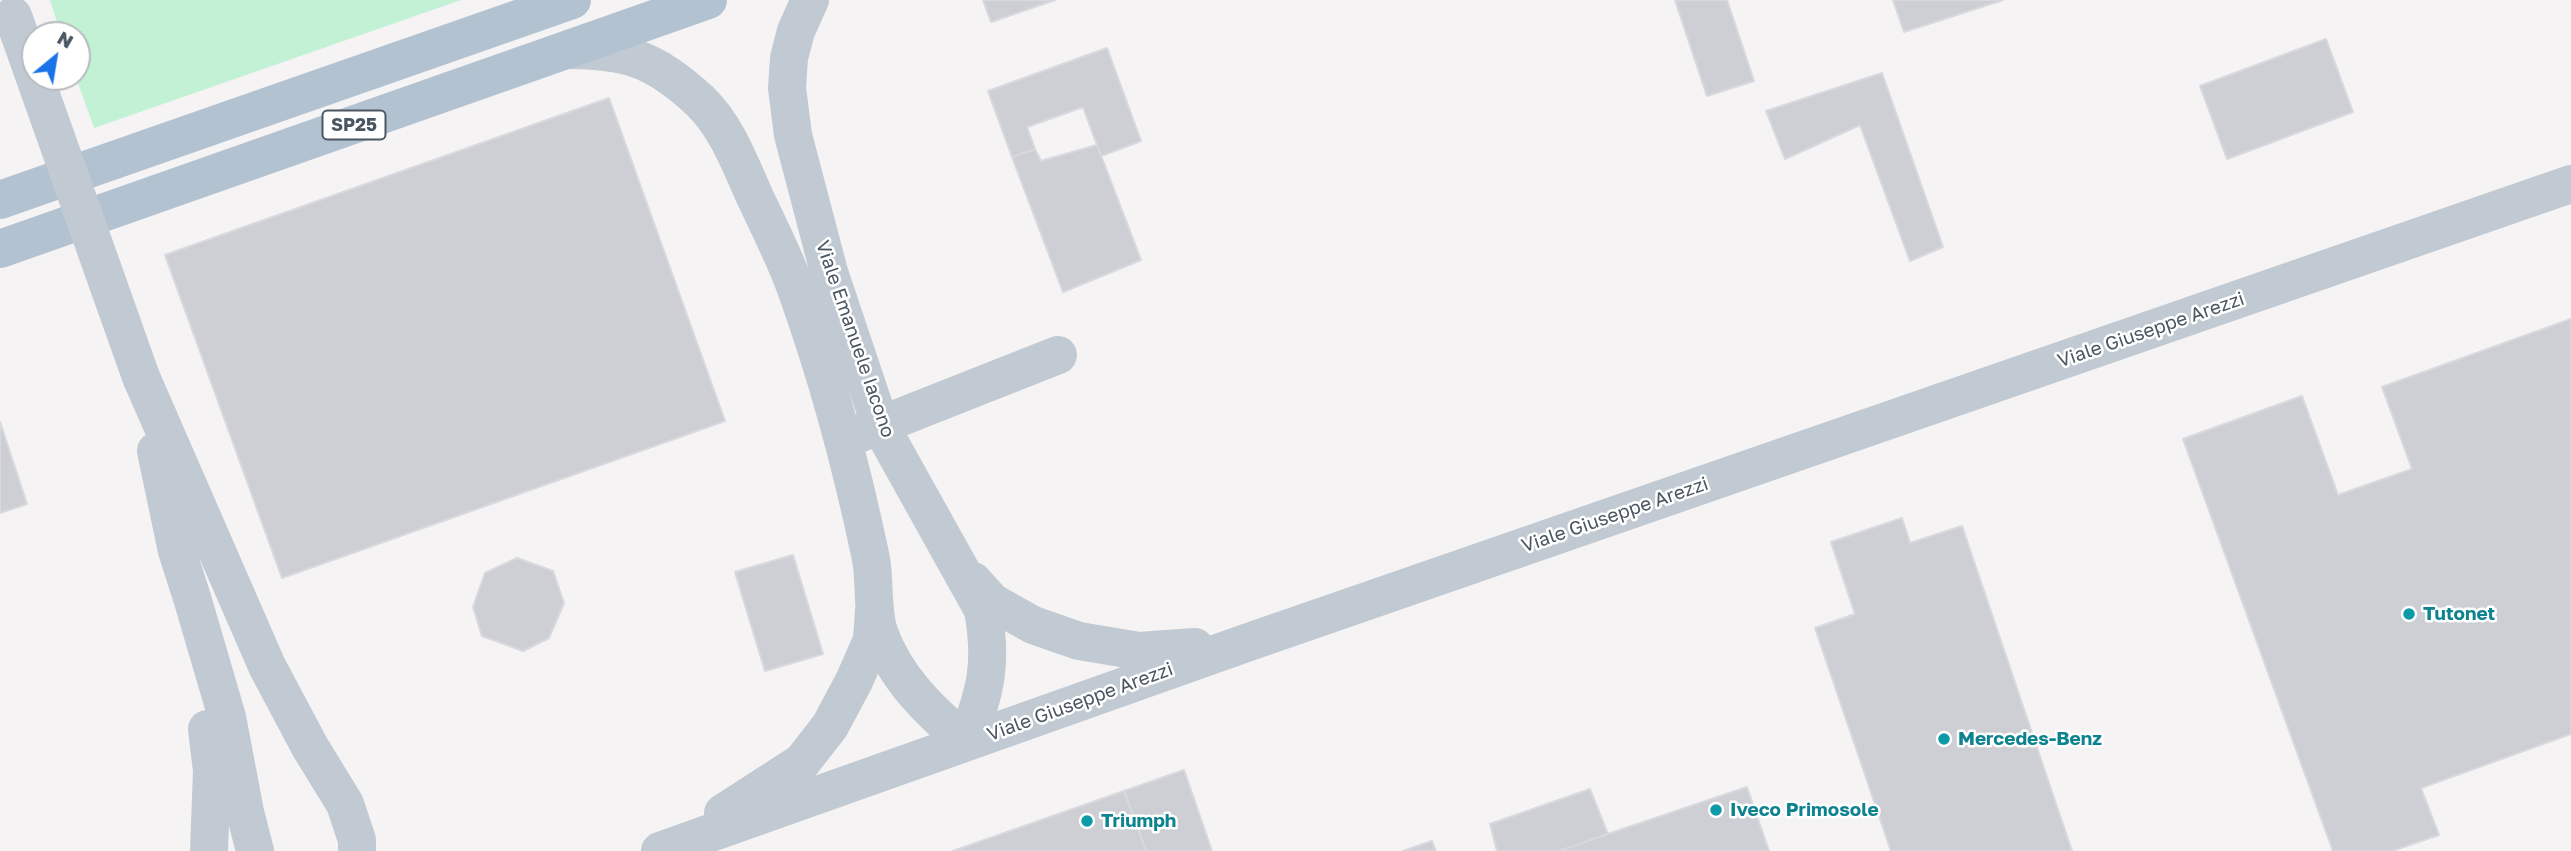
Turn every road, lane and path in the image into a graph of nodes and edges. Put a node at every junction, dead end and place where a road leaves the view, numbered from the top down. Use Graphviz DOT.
graph roads {
  1 [pos="708,0"];
  2 [pos="810,0"];
  3 [pos="555,4"];
  4 [pos="11,8"];
  5 [pos="567,50"];
  6 [pos="2571,184"];
  7 [pos="0,200"];
  8 [pos="0,249"];
  9 [pos="1058,355"];
  10 [pos="141,377"];
  11 [pos="881,427"];
  12 [pos="843,440"];
  13 [pos="177,551"];
  14 [pos="960,567"];
  15 [pos="875,597"];
  16 [pos="1246,643"];
  17 [pos="967,742"];
  18 [pos="345,804"];
  19 [pos="664,850"];
  20 [pos="209,851"];
  21 [pos="255,851"];
  22 [pos="357,851"];
  23 [pos="385,851"];
  1 -- 5 [label="main road, SP25"];
  2 -- 11 [label="street, Viale Emanuele Iacono"];
  3 -- 7 [label="main road, SP25"];
  4 -- 10 [label="street, bridge"];
  5 -- 8 [label="main road, SP25"];
  5 -- 12 [label="street"];
  6 -- 16 [label="street, Viale Giuseppe Arezzi"];
  9 -- 11 [label="street"];
  10 -- 13 [label="street"];
  10 -- 18 [label="street"];
  11 -- 12 [label="street"];
  11 -- 14 [label="street, Viale Emanuele Iacono"];
  12 -- 15 [label="street"];
  13 -- 20 [label="street"];
  13 -- 21 [label="street"];
  14 -- 16 [label="street"];
  14 -- 17 [label="street, Viale Emanuele Iacono"];
  15 -- 17 [label="street"];
  15 -- 19 [label="street"];
  16 -- 17 [label="street, Viale Giuseppe Arezzi"];
  17 -- 19 [label="street, Viale Giuseppe Arezzi"];
  18 -- 22 [label="street"];
  18 -- 23 [label="street"];
}
